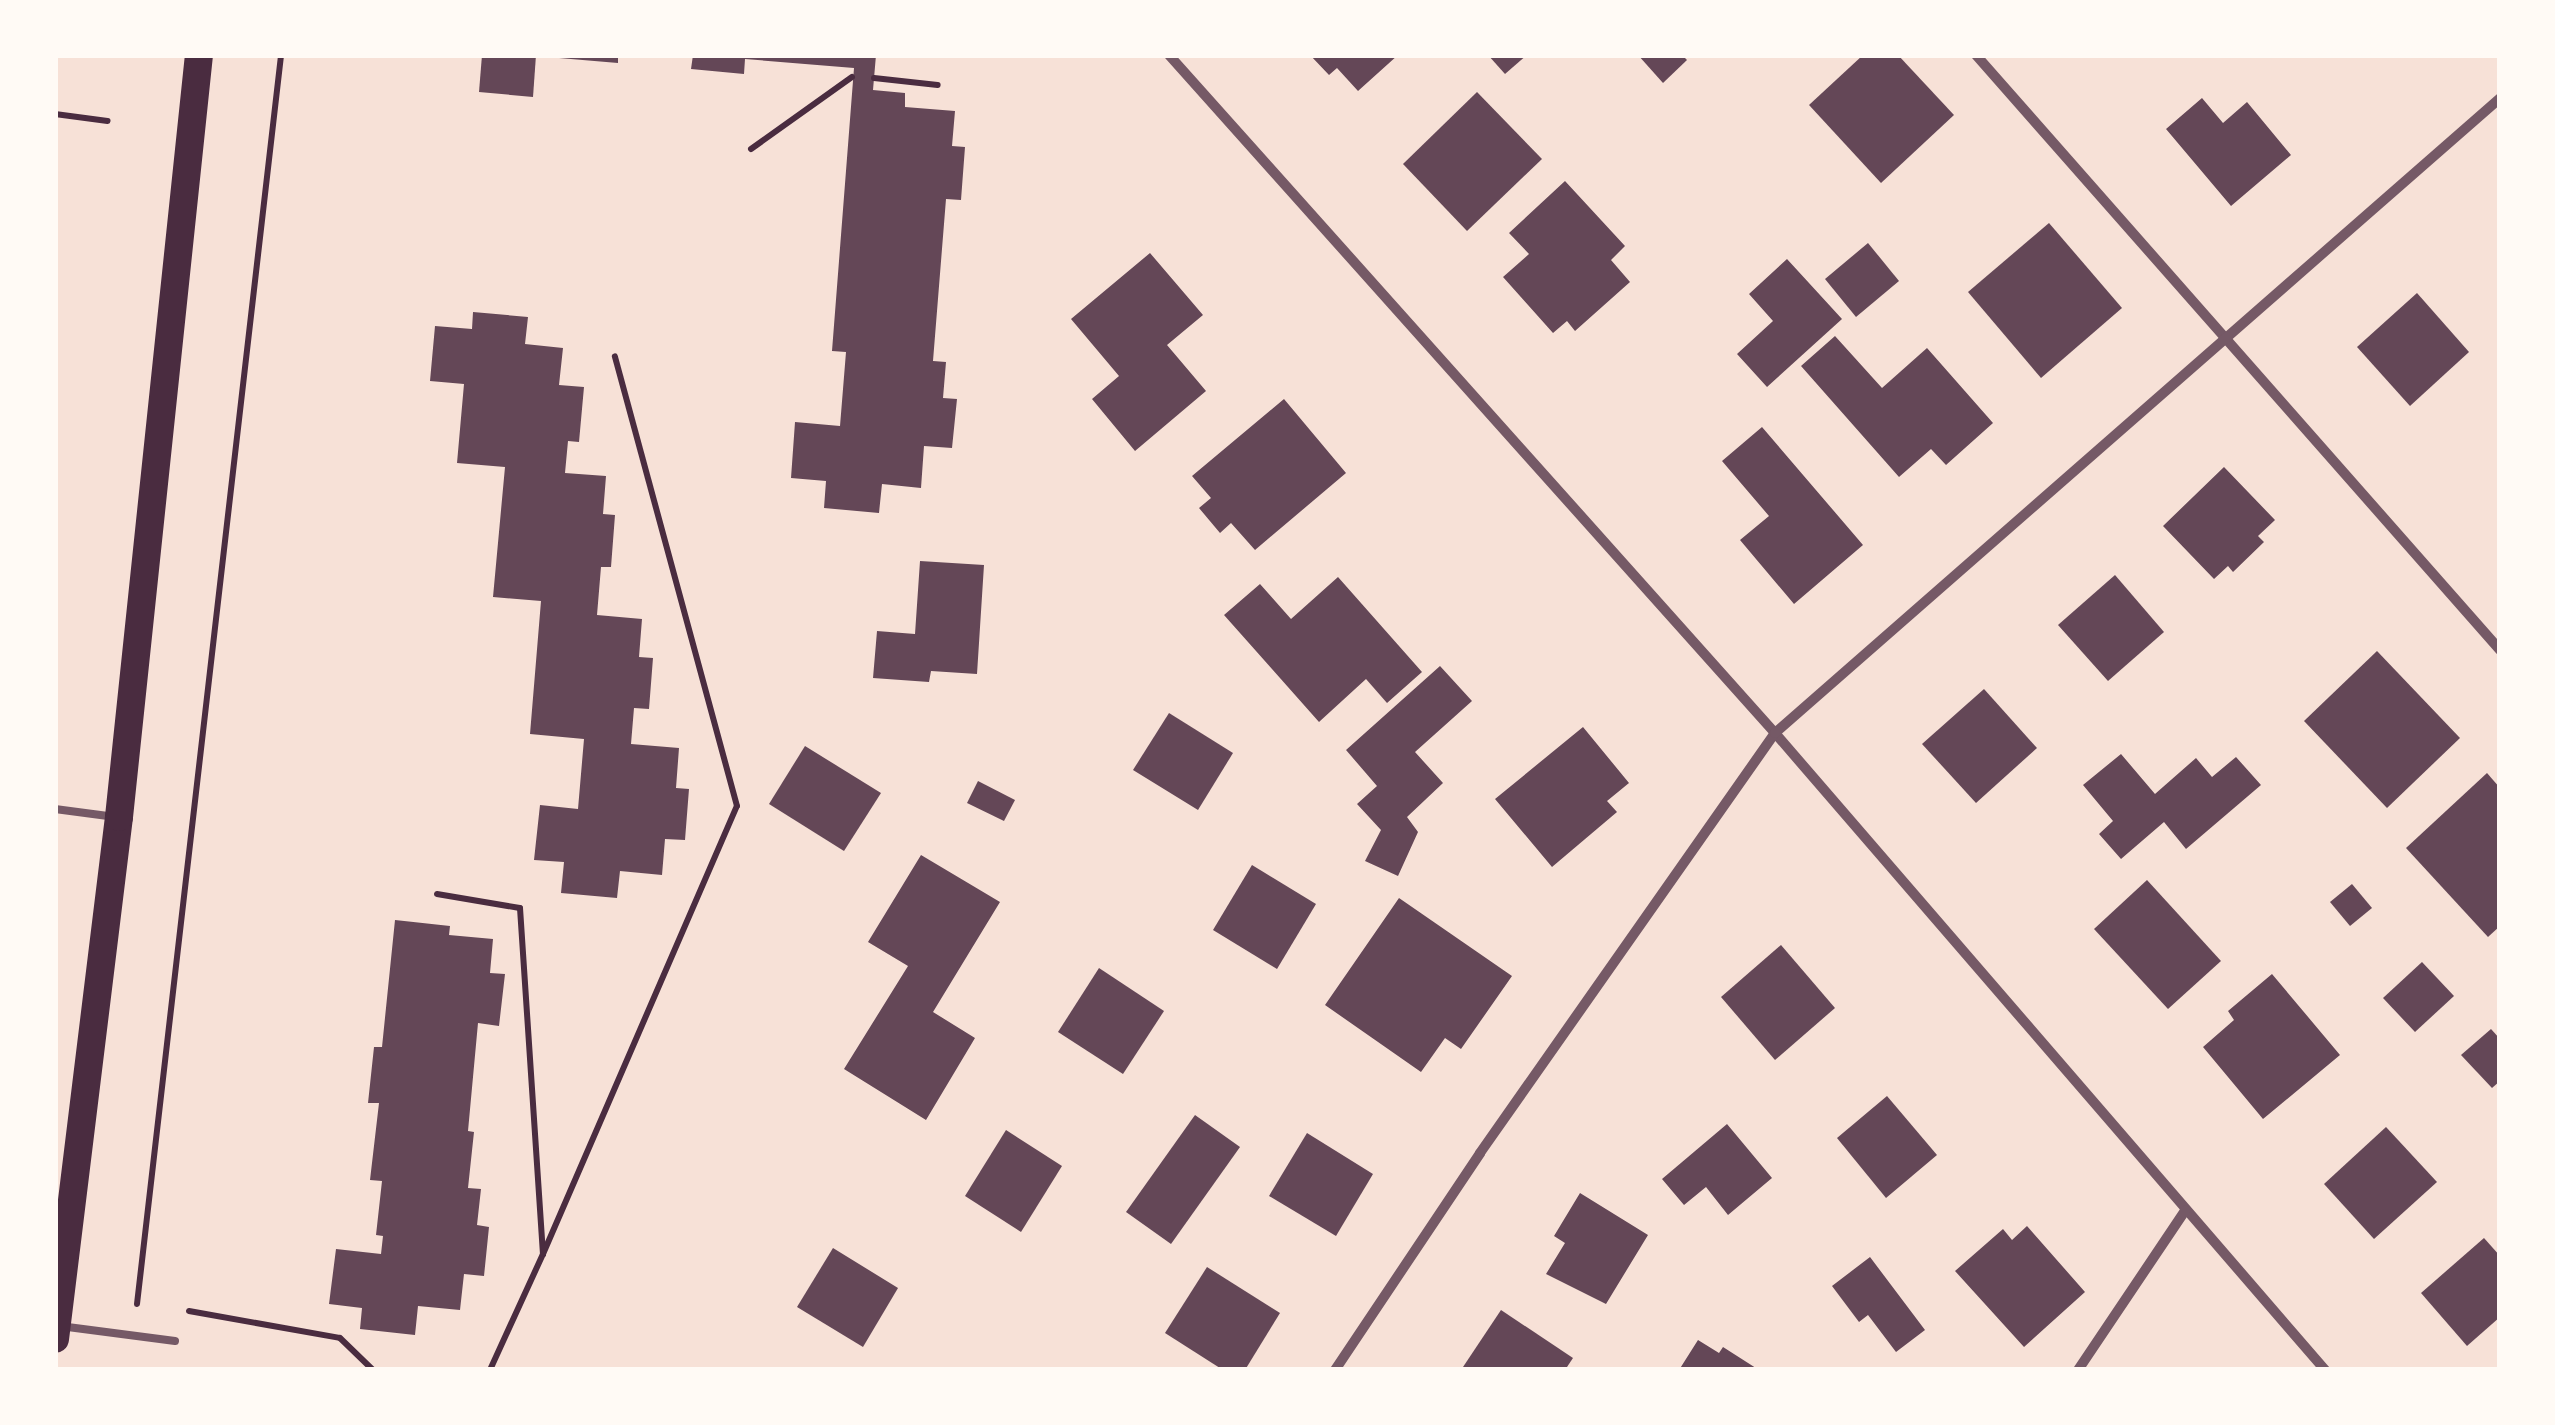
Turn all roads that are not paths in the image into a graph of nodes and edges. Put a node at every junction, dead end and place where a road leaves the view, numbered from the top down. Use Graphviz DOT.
graph roads {
  1 [pos="199,55"];
  2 [pos="1169,55"];
  3 [pos="1976,55"];
  4 [pos="2500,98"];
  5 [pos="2226,342"];
  6 [pos="2500,650"];
  7 [pos="1775,733"];
  8 [pos="55,809"];
  9 [pos="118,818"];
  10 [pos="2185,1212"];
  11 [pos="56,1332"];
  12 [pos="175,1340"];
  13 [pos="1335,1370"];
  14 [pos="2078,1370"];
  15 [pos="2325,1370"];
  1 -- 9 [label="highway"];
  2 -- 7 [label="street"];
  3 -- 5 [label="street"];
  4 -- 5 [label="street"];
  5 -- 6 [label="street"];
  5 -- 7 [label="street"];
  7 -- 10 [label="street"];
  7 -- 13 [label="street"];
  8 -- 9 [label="lane"];
  9 -- 11 [label="highway"];
  10 -- 14 [label="street"];
  10 -- 15 [label="street"];
  11 -- 12 [label="lane"];
}
